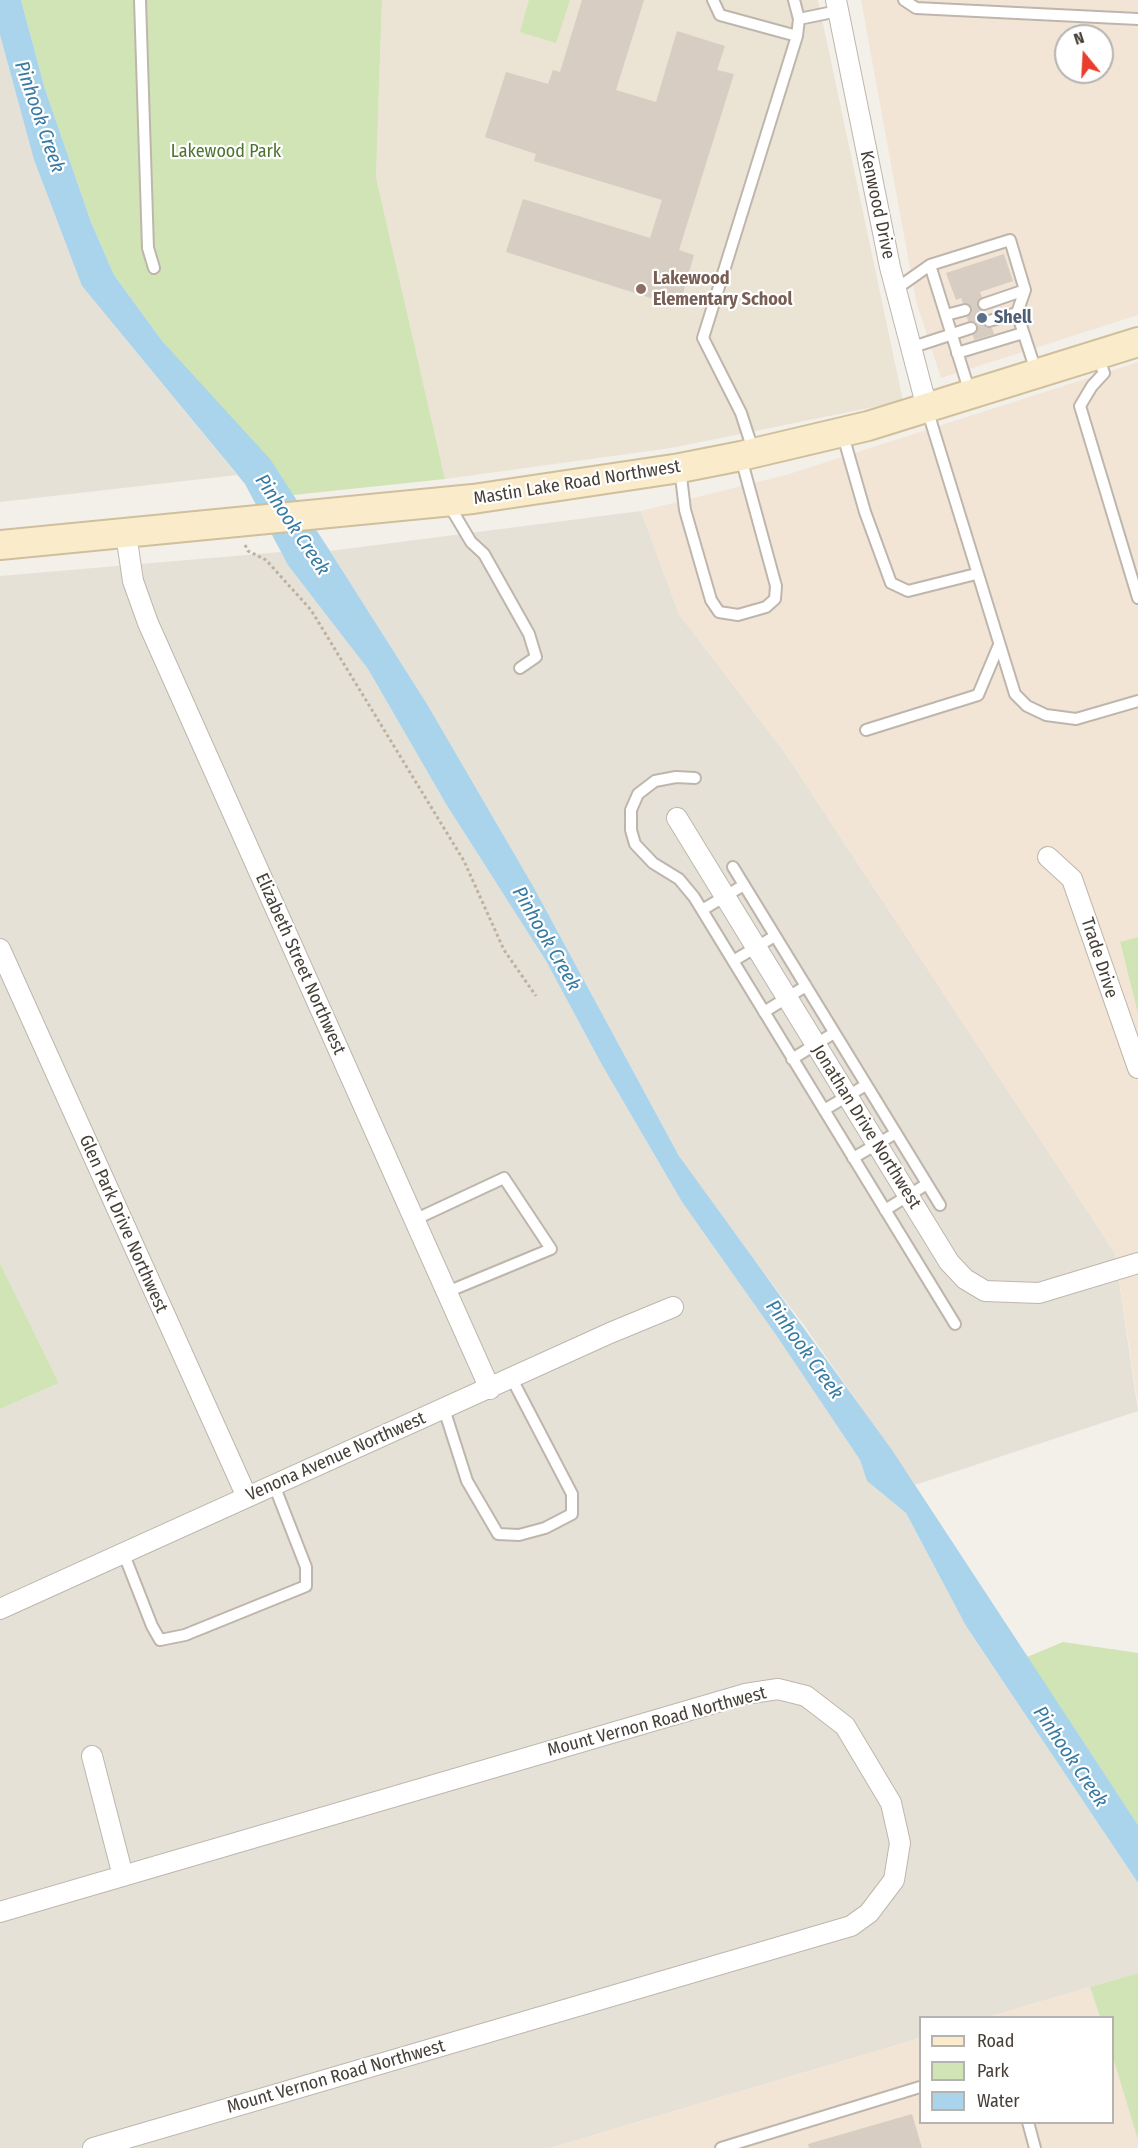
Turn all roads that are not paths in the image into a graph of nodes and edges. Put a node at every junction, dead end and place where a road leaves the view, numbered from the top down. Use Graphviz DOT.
graph roads {
  1 [pos="140,0"];
  2 [pos="712,0"];
  3 [pos="795,0"];
  4 [pos="904,0"];
  5 [pos="837,6"];
  6 [pos="799,19"];
  7 [pos="1138,19"];
  8 [pos="797,36"];
  9 [pos="930,265"];
  10 [pos="154,268"];
  11 [pos="896,290"];
  12 [pos="1025,290"];
  13 [pos="984,304"];
  14 [pos="965,310"];
  15 [pos="1017,313"];
  16 [pos="946,315"];
  17 [pos="989,321"];
  18 [pos="971,328"];
  19 [pos="1023,333"];
  20 [pos="952,334"];
  21 [pos="1138,342"];
  22 [pos="910,348"];
  23 [pos="957,353"];
  24 [pos="1097,355"];
  25 [pos="1037,374"];
  26 [pos="971,395"];
  27 [pos="927,408"];
  28 [pos="842,432"];
  29 [pos="747,455"];
  30 [pos="680,468"];
  31 [pos="447,502"];
  32 [pos="126,534"];
  33 [pos="0,545"];
  34 [pos="976,574"];
  35 [pos="1138,598"];
  36 [pos="999,645"];
  37 [pos="520,668"];
  38 [pos="1138,701"];
  39 [pos="866,730"];
  40 [pos="695,778"];
  41 [pos="677,818"];
  42 [pos="1048,857"];
  43 [pos="733,867"];
  44 [pos="744,885"];
  45 [pos="725,897"];
  46 [pos="702,910"];
  47 [pos="775,936"];
  48 [pos="756,947"];
  49 [pos="0,949"];
  50 [pos="733,961"];
  51 [pos="806,986"];
  52 [pos="787,997"];
  53 [pos="764,1012"];
  54 [pos="834,1033"];
  55 [pos="816,1044"];
  56 [pos="792,1059"];
  57 [pos="1138,1068"];
  58 [pos="866,1085"];
  59 [pos="848,1096"];
  60 [pos="824,1110"];
  61 [pos="896,1133"];
  62 [pos="877,1144"];
  63 [pos="853,1158"];
  64 [pos="927,1184"];
  65 [pos="909,1196"];
  66 [pos="940,1205"];
  67 [pos="885,1210"];
  68 [pos="414,1220"];
  69 [pos="1138,1263"];
  70 [pos="447,1292"];
  71 [pos="673,1307"];
  72 [pos="955,1324"];
  73 [pos="512,1379"];
  74 [pos="490,1389"];
  75 [pos="444,1409"];
  76 [pos="274,1485"];
  77 [pos="248,1497"];
  78 [pos="123,1552"];
  79 [pos="0,1609"];
  80 [pos="92,1756"];
  81 [pos="123,1876"];
  82 [pos="0,1912"];
  83 [pos="919,2088"];
  84 [pos="1029,2124"];
  85 [pos="93,2148"];
  86 [pos="721,2148"];
  87 [pos="1035,2148"];
  1 -- 10 [label="lane"];
  2 -- 8 [label="lane"];
  3 -- 6 [label="lane"];
  4 -- 7 [label="lane"];
  5 -- 6 [label="lane"];
  5 -- 11 [label="street, Kenwood Drive"];
  6 -- 8 [label="lane"];
  8 -- 29 [label="lane"];
  9 -- 11 [label="lane"];
  9 -- 12 [label="lane"];
  9 -- 16 [label="lane"];
  11 -- 22 [label="street, Kenwood Drive"];
  12 -- 13 [label="lane"];
  12 -- 15 [label="lane"];
  14 -- 16 [label="lane"];
  15 -- 17 [label="lane"];
  15 -- 19 [label="lane"];
  16 -- 20 [label="lane"];
  18 -- 20 [label="lane"];
  19 -- 23 [label="lane"];
  19 -- 25 [label="lane"];
  20 -- 22 [label="lane"];
  20 -- 23 [label="lane"];
  21 -- 24 [label="street, Mastin Lake Road Northwest"];
  22 -- 27 [label="street, Kenwood Drive"];
  23 -- 26 [label="lane"];
  24 -- 25 [label="street, Mastin Lake Road Northwest"];
  24 -- 35 [label="lane"];
  25 -- 26 [label="street, Mastin Lake Road Northwest"];
  26 -- 27 [label="street, Mastin Lake Road Northwest"];
  27 -- 28 [label="street, Mastin Lake Road Northwest"];
  27 -- 34 [label="lane"];
  28 -- 29 [label="street, Mastin Lake Road Northwest"];
  28 -- 34 [label="lane"];
  29 -- 30 [label="street, Mastin Lake Road Northwest"];
  29 -- 30 [label="lane"];
  30 -- 31 [label="street, Mastin Lake Road Northwest"];
  31 -- 32 [label="street, Mastin Lake Road Northwest"];
  31 -- 37 [label="lane"];
  32 -- 33 [label="street, Mastin Lake Road Northwest"];
  32 -- 68 [label="street, Elizabeth Street Northwest"];
  34 -- 36 [label="lane"];
  36 -- 38 [label="lane"];
  36 -- 39 [label="lane"];
  40 -- 46 [label="lane"];
  41 -- 45 [label="street, Jonathan Drive Northwest"];
  42 -- 57 [label="street, Trade Drive"];
  43 -- 44 [label="lane"];
  44 -- 45 [label="lane"];
  44 -- 47 [label="lane"];
  45 -- 46 [label="lane"];
  45 -- 48 [label="street, Jonathan Drive Northwest"];
  46 -- 50 [label="lane"];
  47 -- 48 [label="lane"];
  47 -- 51 [label="lane"];
  48 -- 50 [label="lane"];
  48 -- 52 [label="street, Jonathan Drive Northwest"];
  49 -- 77 [label="street, Glen Park Drive Northwest"];
  50 -- 53 [label="lane"];
  51 -- 52 [label="lane"];
  51 -- 54 [label="lane"];
  52 -- 53 [label="lane"];
  52 -- 55 [label="street, Jonathan Drive Northwest"];
  53 -- 56 [label="lane"];
  54 -- 55 [label="lane"];
  54 -- 58 [label="lane"];
  55 -- 56 [label="lane"];
  55 -- 59 [label="street, Jonathan Drive Northwest"];
  56 -- 60 [label="lane"];
  58 -- 59 [label="lane"];
  58 -- 61 [label="lane"];
  59 -- 60 [label="lane"];
  59 -- 62 [label="street, Jonathan Drive Northwest"];
  60 -- 63 [label="lane"];
  61 -- 62 [label="lane"];
  61 -- 64 [label="lane"];
  62 -- 63 [label="lane"];
  62 -- 65 [label="street, Jonathan Drive Northwest"];
  63 -- 67 [label="lane"];
  64 -- 65 [label="lane"];
  64 -- 66 [label="lane"];
  65 -- 67 [label="lane"];
  65 -- 69 [label="street, Jonathan Drive Northwest"];
  67 -- 72 [label="lane"];
  68 -- 70 [label="street, Elizabeth Street Northwest"];
  68 -- 70 [label="lane"];
  70 -- 74 [label="street, Elizabeth Street Northwest"];
  71 -- 73 [label="street, Venona Avenue Northwest"];
  73 -- 74 [label="street, Venona Avenue Northwest"];
  73 -- 75 [label="lane"];
  74 -- 75 [label="street, Venona Avenue Northwest"];
  75 -- 76 [label="street, Venona Avenue Northwest"];
  76 -- 77 [label="street, Venona Avenue Northwest"];
  76 -- 78 [label="lane"];
  77 -- 78 [label="street, Venona Avenue Northwest"];
  78 -- 79 [label="street, Venona Avenue Northwest"];
  80 -- 81 [label="street"];
  81 -- 82 [label="street, Mount Vernon Road Northwest"];
  81 -- 85 [label="street, Mount Vernon Road Northwest"];
  83 -- 86 [label="lane"];
  84 -- 87 [label="lane"];
}
